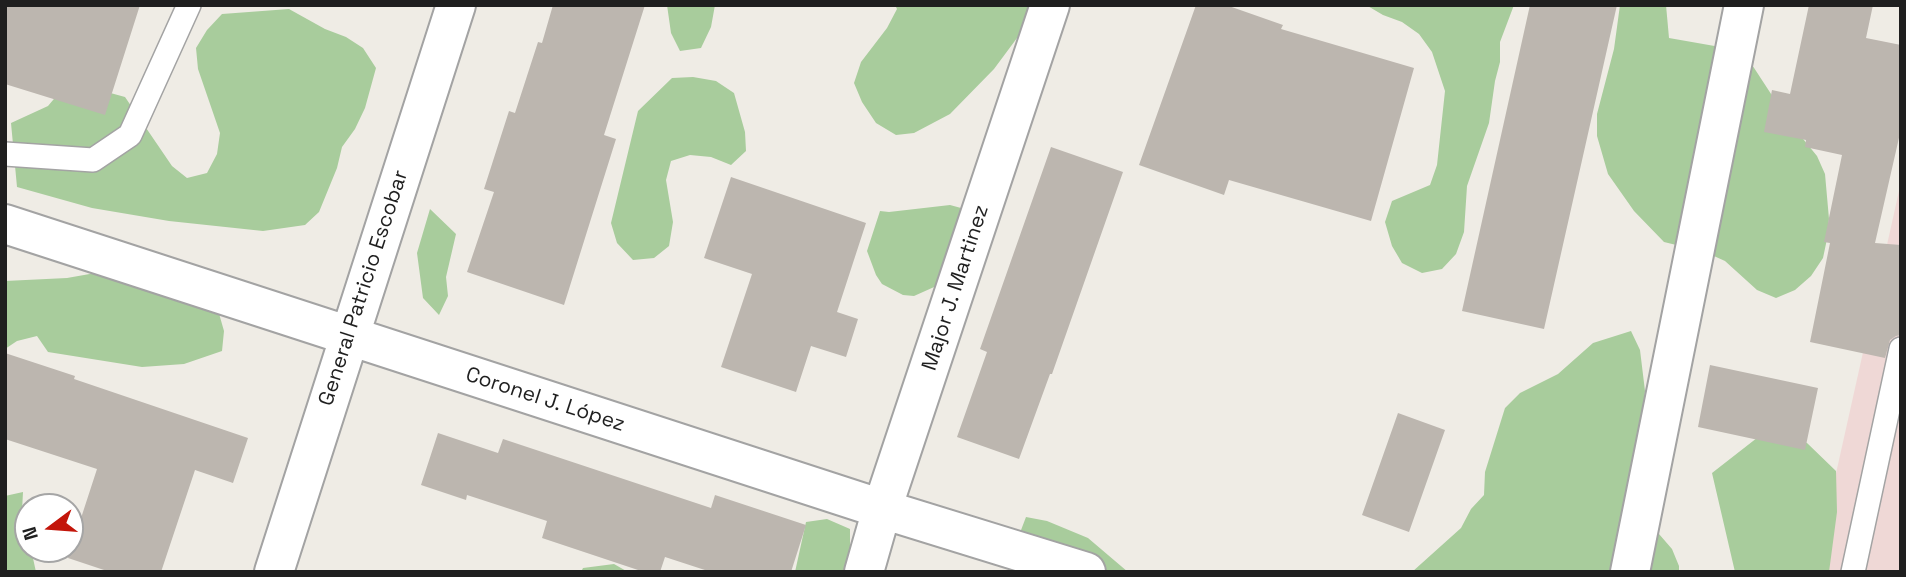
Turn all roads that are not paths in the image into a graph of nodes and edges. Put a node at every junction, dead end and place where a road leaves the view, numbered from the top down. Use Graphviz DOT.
graph roads {
  1 [pos="190,5"];
  2 [pos="456,5"];
  3 [pos="1050,5"];
  4 [pos="1744,5"];
  5 [pos="5,154"];
  6 [pos="5,224"];
  7 [pos="349,336"];
  8 [pos="1901,349"];
  9 [pos="882,509"];
  10 [pos="274,572"];
  11 [pos="864,572"];
  12 [pos="1086,572"];
  13 [pos="1630,572"];
  14 [pos="1853,572"];
  1 -- 5 [label="lane"];
  2 -- 7 [label="street, General Patricio Escobar"];
  3 -- 9 [label="street, Major J. Martinez"];
  4 -- 13 [label="street"];
  6 -- 7 [label="street, Coronel J. López"];
  7 -- 9 [label="street, Coronel J. López"];
  7 -- 10 [label="street, General Patricio Escobar"];
  8 -- 14 [label="lane"];
  9 -- 11 [label="street, Major J. Martinez"];
  9 -- 12 [label="street, Coronel J. López"];
}
